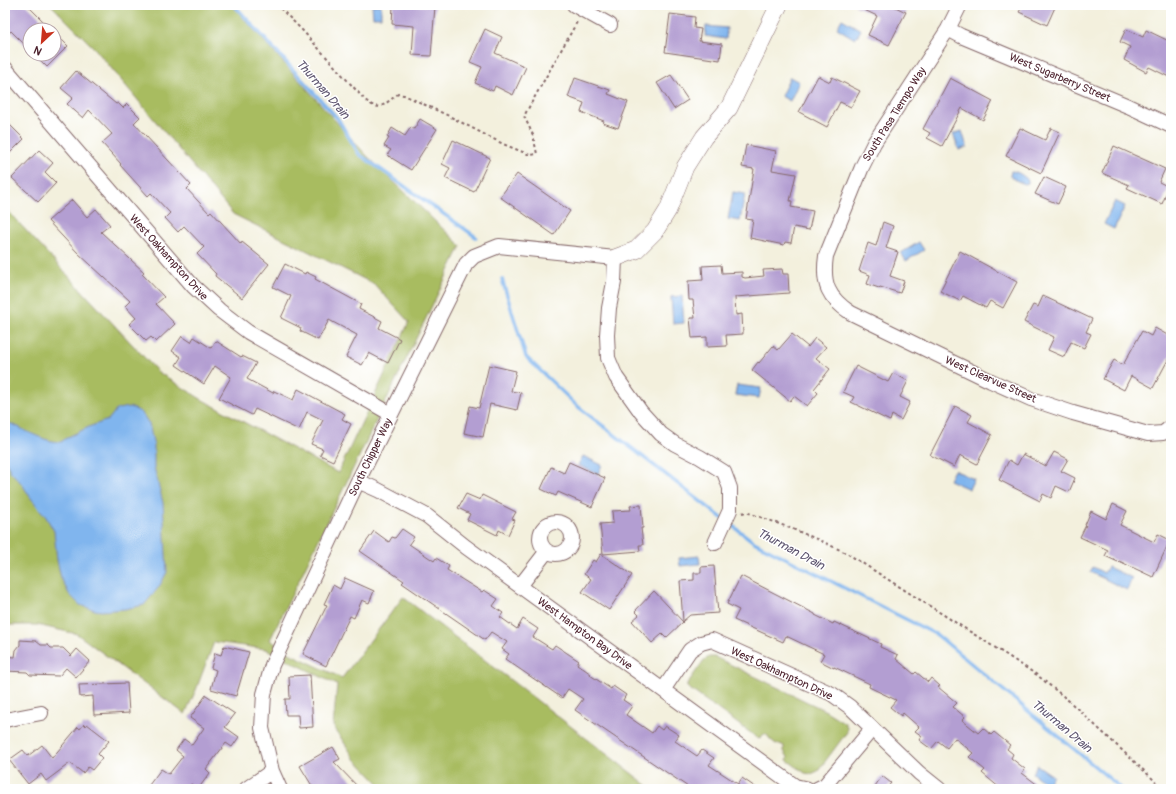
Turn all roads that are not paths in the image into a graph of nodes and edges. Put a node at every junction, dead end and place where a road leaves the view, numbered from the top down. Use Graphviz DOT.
graph roads {
  1 [pos="574,5"];
  2 [pos="779,5"];
  3 [pos="960,5"];
  4 [pos="610,25"];
  5 [pos="948,29"];
  6 [pos="5,68"];
  7 [pos="1171,126"];
  8 [pos="615,258"];
  9 [pos="831,296"];
  10 [pos="391,414"];
  11 [pos="1167,430"];
  12 [pos="358,481"];
  13 [pos="715,544"];
  14 [pos="547,551"];
  15 [pos="520,586"];
  16 [pos="663,690"];
  17 [pos="41,713"];
  18 [pos="5,720"];
  19 [pos="872,729"];
  20 [pos="272,771"];
  21 [pos="246,789"];
  22 [pos="280,789"];
  23 [pos="808,789"];
  24 [pos="817,789"];
  25 [pos="940,789"];
  1 -- 4 [label="street"];
  2 -- 8 [label="street"];
  3 -- 5 [label="street, South Pasa Tiempo Way"];
  5 -- 7 [label="street, West Sugarberry Street"];
  5 -- 9 [label="street, South Pasa Tiempo Way"];
  6 -- 10 [label="street, West Oakhampton Drive"];
  8 -- 10 [label="street, South Chipper Way"];
  8 -- 13 [label="street"];
  9 -- 11 [label="street, West Clearvue Street"];
  10 -- 12 [label="street, South Chipper Way"];
  12 -- 15 [label="street, West Hampton Bay Drive"];
  12 -- 20 [label="street, South Chipper Way"];
  14 -- 15 [label="street"];
  15 -- 16 [label="street, West Hampton Bay Drive"];
  16 -- 19 [label="street, West Oakhampton Drive"];
  16 -- 23 [label="street, West Hampton Bay Drive"];
  17 -- 18 [label="street"];
  19 -- 24 [label="street"];
  19 -- 25 [label="street, West Oakhampton Drive"];
  20 -- 21 [label="street"];
  20 -- 22 [label="street, South Chipper Way"];
}
